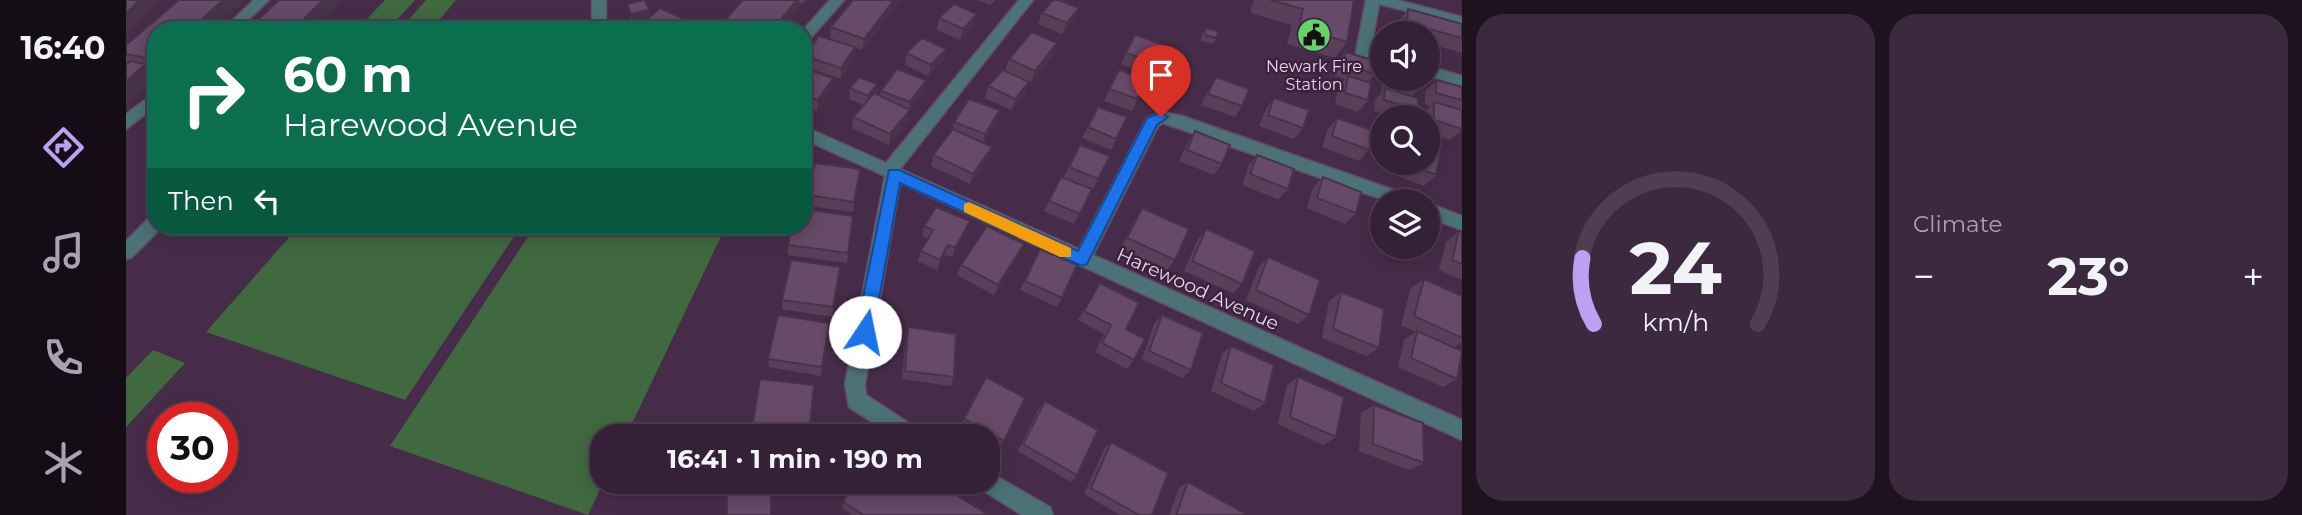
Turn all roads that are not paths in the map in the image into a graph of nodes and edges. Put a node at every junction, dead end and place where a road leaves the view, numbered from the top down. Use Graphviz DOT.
graph roads {
  1 [pos="262,0"];
  2 [pos="599,0"];
  3 [pos="837,0"];
  4 [pos="1026,0"];
  5 [pos="1373,0"];
  6 [pos="1380,0"];
  7 [pos="239,21"];
  8 [pos="600,21"];
  9 [pos="1462,21"];
  10 [pos="812,28"];
  11 [pos="1370,54"];
  12 [pos="1440,75"];
  13 [pos="1462,81"];
  14 [pos="147,105"];
  15 [pos="126,124"];
  16 [pos="812,136"];
  17 [pos="892,172"];
  18 [pos="1371,189"];
  19 [pos="1440,215"];
  20 [pos="1462,223"];
  21 [pos="147,231"];
  22 [pos="126,251"];
  23 [pos="1082,260"];
  24 [pos="893,424"];
  25 [pos="1462,430"];
  26 [pos="1000,490"];
  27 [pos="1042,515"];
  1 -- 7 [label="street"];
  2 -- 8 [label="street"];
  3 -- 10 [label="street"];
  4 -- 17 [label="street"];
  5 -- 11 [label="street"];
  6 -- 9 [label="street"];
  12 -- 13 [label="street"];
  14 -- 15 [label="street"];
  16 -- 17 [label="street, Harewood Avenue"];
  17 -- 23 [label="street, Harewood Avenue"];
  17 -- 24 [label="street"];
  18 -- 23 [label="street"];
  19 -- 20 [label="street"];
  21 -- 22 [label="street"];
  23 -- 25 [label="street, Harewood Avenue"];
  26 -- 27 [label="street"];
}
